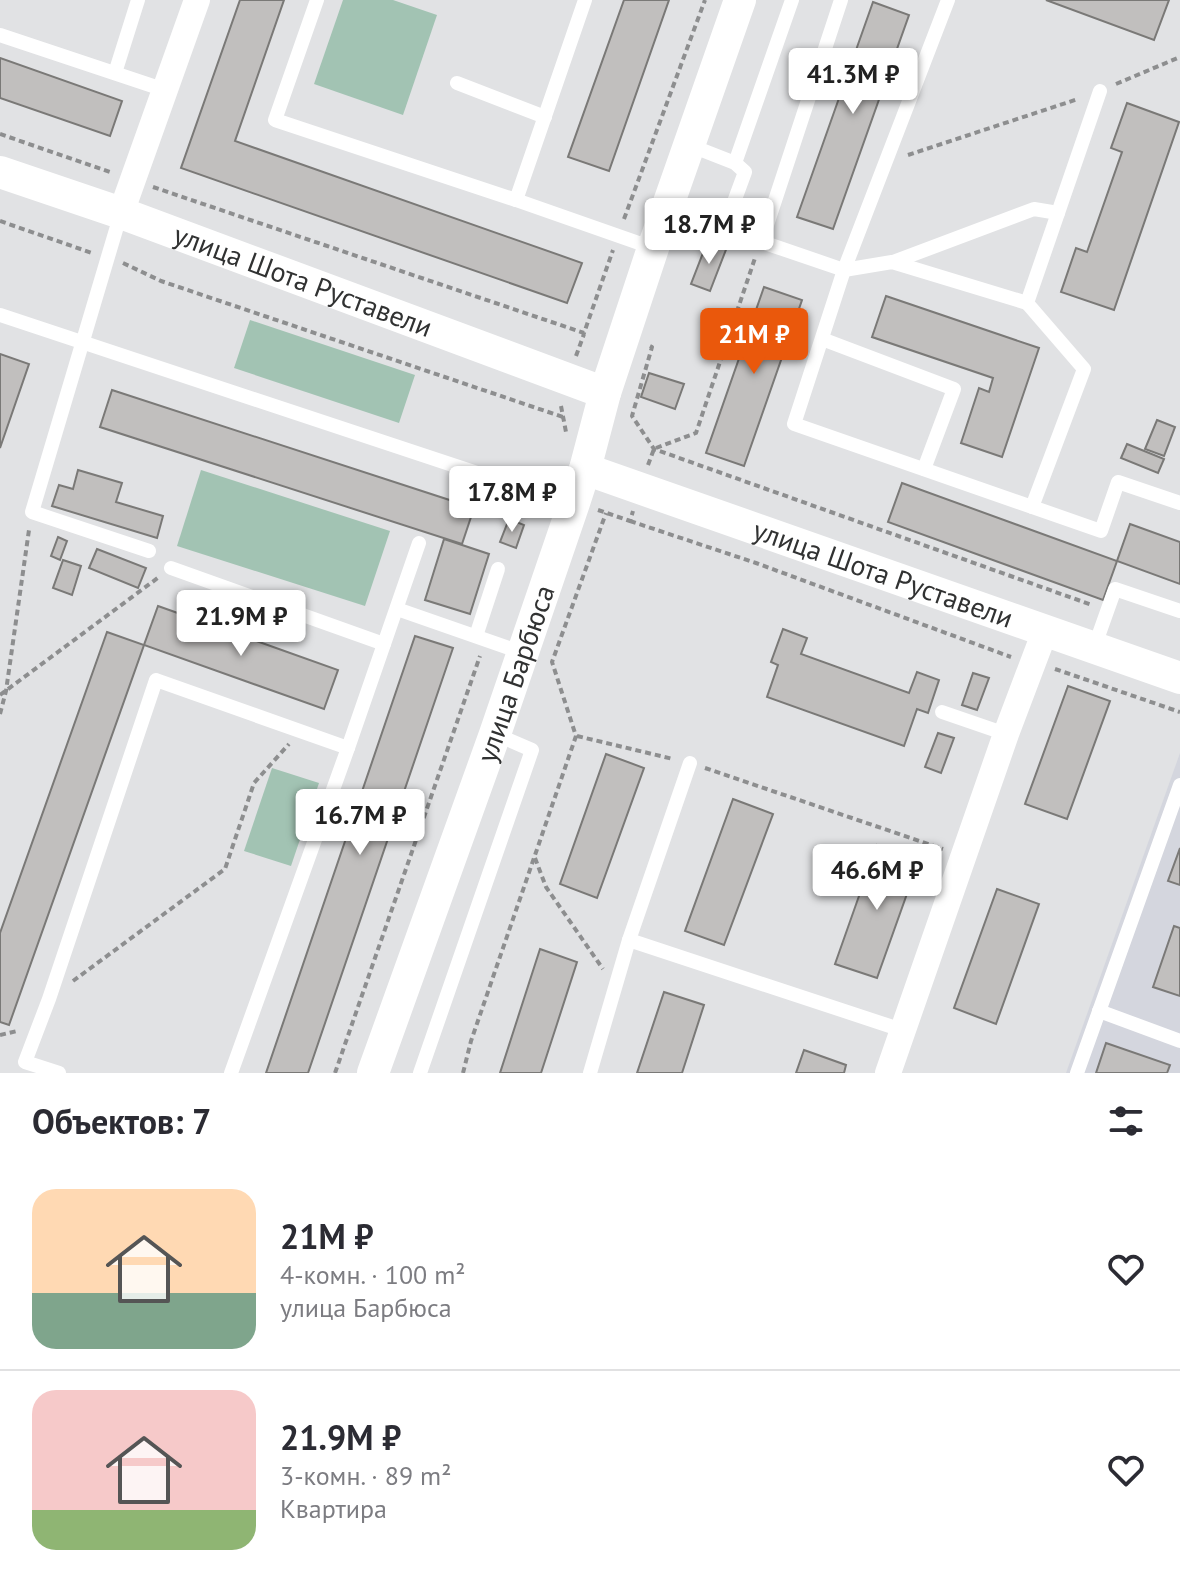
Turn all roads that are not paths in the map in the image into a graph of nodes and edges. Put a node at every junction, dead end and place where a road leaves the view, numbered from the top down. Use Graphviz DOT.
graph roads {
  1 [pos="138,0"];
  2 [pos="197,0"];
  3 [pos="317,0"];
  4 [pos="585,0"];
  5 [pos="740,0"];
  6 [pos="792,0"];
  7 [pos="841,0"];
  8 [pos="942,2"];
  9 [pos="0,35"];
  10 [pos="115,73"];
  11 [pos="457,83"];
  12 [pos="165,90"];
  13 [pos="1100,91"];
  14 [pos="545,117"];
  15 [pos="689,145"];
  16 [pos="735,163"];
  17 [pos="0,172"];
  18 [pos="516,200"];
  19 [pos="121,213"];
  20 [pos="1058,213"];
  21 [pos="761,243"];
  22 [pos="653,248"];
  23 [pos="892,262"];
  24 [pos="844,270"];
  25 [pos="1027,303"];
  26 [pos="0,315"];
  27 [pos="822,339"];
  28 [pos="81,342"];
  29 [pos="605,393"];
  30 [pos="585,469"];
  31 [pos="924,469"];
  32 [pos="504,482"];
  33 [pos="1180,503"];
  34 [pos="1032,507"];
  35 [pos="419,543"];
  36 [pos="149,551"];
  37 [pos="171,568"];
  38 [pos="498,569"];
  39 [pos="397,609"];
  40 [pos="1180,611"];
  41 [pos="1045,631"];
  42 [pos="481,638"];
  43 [pos="384,644"];
  44 [pos="1094,648"];
  45 [pos="523,653"];
  46 [pos="1180,678"];
  47 [pos="942,712"];
  48 [pos="495,734"];
  49 [pos="1006,734"];
  50 [pos="348,748"];
  51 [pos="690,763"];
  52 [pos="1180,785"];
  53 [pos="629,940"];
  54 [pos="1099,1011"];
  55 [pos="902,1030"];
  56 [pos="1180,1041"];
  57 [pos="59,1073"];
  58 [pos="231,1073"];
  59 [pos="373,1073"];
  60 [pos="420,1073"];
  61 [pos="590,1073"];
  62 [pos="888,1073"];
  63 [pos="1077,1073"];
  1 -- 10 [label="lane"];
  2 -- 12 [label="street"];
  3 -- 18 [label="lane"];
  4 -- 14 [label="lane"];
  5 -- 15 [label="street, улица Барбюса"];
  6 -- 16 [label="lane"];
  7 -- 21 [label="lane"];
  8 -- 24 [label="lane"];
  9 -- 10 [label="lane"];
  10 -- 12 [label="lane"];
  11 -- 14 [label="lane"];
  12 -- 19 [label="street"];
  13 -- 20 [label="lane"];
  14 -- 18 [label="lane"];
  15 -- 16 [label="lane"];
  15 -- 22 [label="street, улица Барбюса"];
  16 -- 21 [label="lane"];
  17 -- 19 [label="street, улица Шота Руставели"];
  18 -- 22 [label="lane"];
  19 -- 28 [label="lane"];
  19 -- 29 [label="street, улица Шота Руставели"];
  20 -- 23 [label="lane"];
  20 -- 25 [label="lane"];
  21 -- 24 [label="lane"];
  22 -- 29 [label="street, улица Барбюса"];
  23 -- 24 [label="lane"];
  23 -- 25 [label="lane"];
  24 -- 27 [label="lane"];
  25 -- 34 [label="lane"];
  26 -- 28 [label="lane"];
  27 -- 31 [label="lane"];
  27 -- 31 [label="lane"];
  28 -- 32 [label="lane"];
  28 -- 36 [label="lane"];
  29 -- 30 [label="street, улица Барбюса"];
  30 -- 41 [label="street, улица Шота Руставели"];
  30 -- 45 [label="street, улица Барбюса"];
  31 -- 34 [label="lane"];
  33 -- 34 [label="lane"];
  35 -- 39 [label="lane"];
  37 -- 43 [label="lane"];
  38 -- 42 [label="lane"];
  39 -- 42 [label="lane"];
  39 -- 43 [label="lane"];
  40 -- 44 [label="lane"];
  41 -- 44 [label="street, улица Шота Руставели"];
  41 -- 49 [label="street"];
  42 -- 45 [label="lane"];
  43 -- 50 [label="lane"];
  44 -- 46 [label="street, улица Шота Руставели"];
  45 -- 48 [label="street, улица Барбюса"];
  47 -- 49 [label="lane"];
  48 -- 59 [label="street, улица Барбюса"];
  48 -- 60 [label="lane"];
  49 -- 55 [label="street"];
  50 -- 57 [label="lane"];
  50 -- 58 [label="lane"];
  51 -- 53 [label="lane"];
  52 -- 54 [label="lane"];
  53 -- 55 [label="lane"];
  53 -- 61 [label="lane"];
  54 -- 56 [label="lane"];
  54 -- 63 [label="lane"];
  55 -- 62 [label="street"];
}
